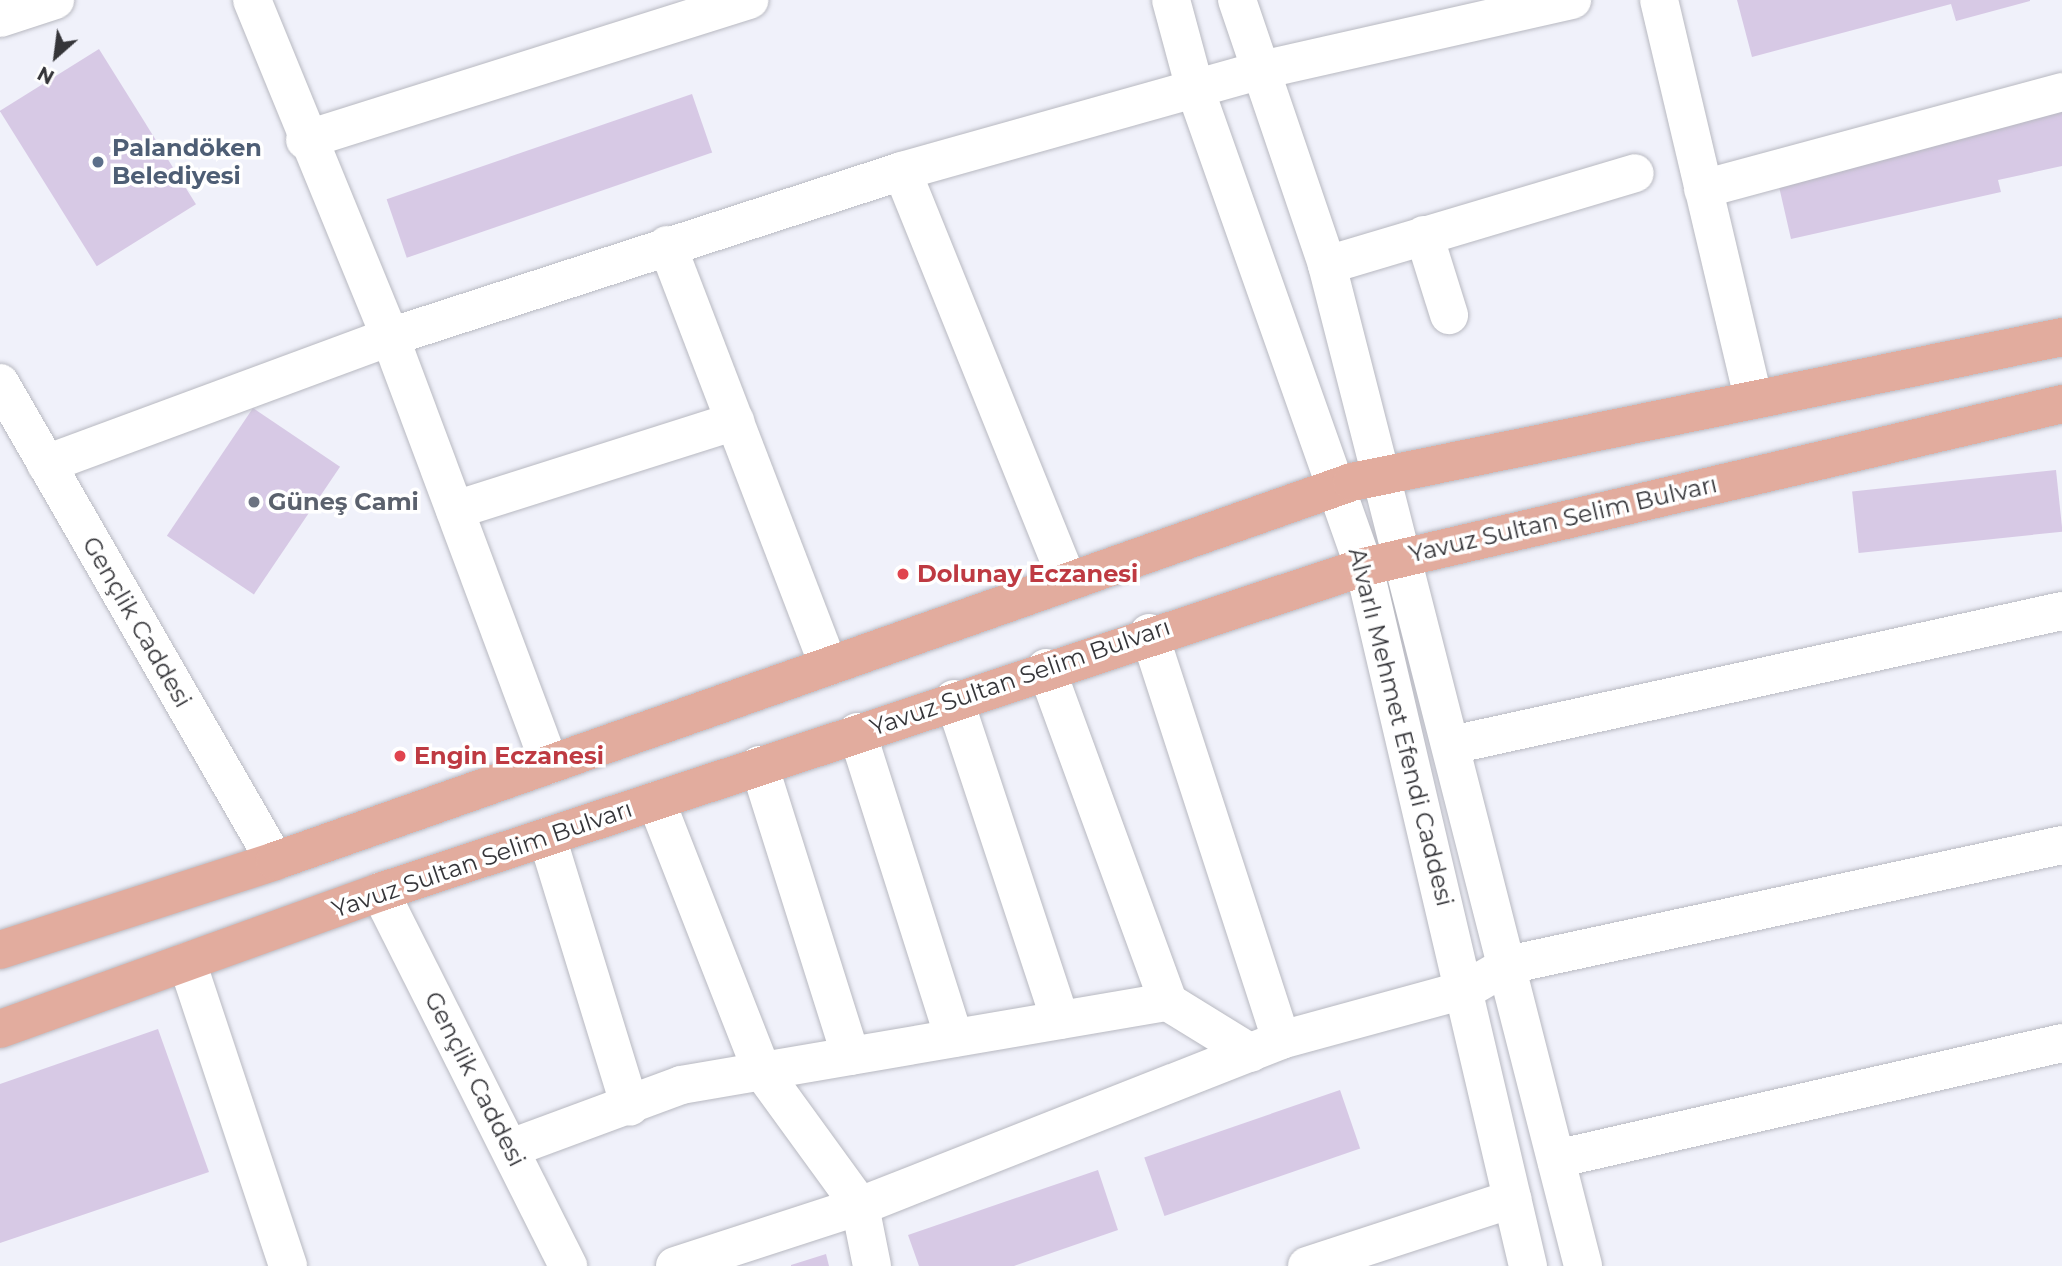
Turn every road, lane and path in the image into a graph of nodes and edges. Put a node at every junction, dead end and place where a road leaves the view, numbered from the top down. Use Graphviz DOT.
graph roads {
  1 [pos="54,0"];
  2 [pos="253,0"];
  3 [pos="749,0"];
  4 [pos="1171,0"];
  5 [pos="1237,0"];
  6 [pos="1572,0"];
  7 [pos="1659,0"];
  8 [pos="0,18"];
  9 [pos="1261,71"];
  10 [pos="1195,89"];
  11 [pos="2062,92"];
  12 [pos="305,140"];
  13 [pos="902,171"];
  14 [pos="1634,173"];
  15 [pos="1703,188"];
  16 [pos="1423,235"];
  17 [pos="667,245"];
  18 [pos="1327,265"];
  19 [pos="1449,314"];
  20 [pos="390,337"];
  21 [pos="2062,337"];
  22 [pos="0,383"];
  23 [pos="1753,400"];
  24 [pos="2062,404"];
  25 [pos="735,421"];
  26 [pos="46,464"];
  27 [pos="1384,474"];
  28 [pos="1332,489"];
  29 [pos="455,510"];
  30 [pos="1405,555"];
  31 [pos="1364,567"];
  32 [pos="1068,582"];
  33 [pos="2062,611"];
  34 [pos="1149,633"];
  35 [pos="829,666"];
  36 [pos="1046,668"];
  37 [pos="954,699"];
  38 [pos="857,732"];
  39 [pos="1452,745"];
  40 [pos="550,764"];
  41 [pos="759,765"];
  42 [pos="656,801"];
  43 [pos="547,837"];
  44 [pos="2062,845"];
  45 [pos="275,861"];
  46 [pos="380,892"];
  47 [pos="0,950"];
  48 [pos="187,962"];
  49 [pos="1508,965"];
  50 [pos="1467,989"];
  51 [pos="1168,1002"];
  52 [pos="1060,1020"];
  53 [pos="0,1029"];
  54 [pos="954,1038"];
  55 [pos="2062,1043"];
  56 [pos="1266,1046"];
  57 [pos="851,1056"];
  58 [pos="762,1071"];
  59 [pos="630,1107"];
  60 [pos="511,1148"];
  61 [pos="1556,1159"];
  62 [pos="1513,1199"];
  63 [pos="860,1206"];
  64 [pos="288,1266"];
  65 [pos="568,1266"];
  66 [pos="675,1266"];
  67 [pos="872,1266"];
  68 [pos="1307,1266"];
  69 [pos="1528,1266"];
  70 [pos="1583,1266"];
  1 -- 8 [label="street"];
  2 -- 12 [label="street"];
  3 -- 12 [label="street"];
  4 -- 10 [label="street, Alvarlı Mehmet Efendi Caddesi"];
  5 -- 9 [label="street"];
  6 -- 9 [label="street"];
  7 -- 15 [label="street"];
  9 -- 10 [label="street"];
  9 -- 18 [label="street"];
  10 -- 13 [label="street"];
  10 -- 28 [label="street, Alvarlı Mehmet Efendi Caddesi"];
  11 -- 15 [label="street"];
  12 -- 20 [label="street"];
  13 -- 17 [label="street"];
  13 -- 32 [label="street"];
  14 -- 16 [label="street"];
  15 -- 23 [label="street"];
  16 -- 18 [label="street"];
  16 -- 19 [label="street"];
  17 -- 20 [label="street"];
  17 -- 25 [label="street"];
  18 -- 27 [label="street"];
  20 -- 26 [label="street"];
  20 -- 29 [label="street"];
  21 -- 23 [label="main road"];
  22 -- 26 [label="street, Gençlik Caddesi"];
  23 -- 27 [label="main road"];
  24 -- 30 [label="main road, Yavuz Sultan Selim Bulvarı"];
  25 -- 29 [label="street"];
  25 -- 35 [label="street"];
  26 -- 45 [label="street, Gençlik Caddesi"];
  27 -- 28 [label="main road"];
  27 -- 30 [label="street"];
  28 -- 31 [label="street, Alvarlı Mehmet Efendi Caddesi"];
  28 -- 32 [label="main road"];
  29 -- 40 [label="street"];
  30 -- 31 [label="main road, Yavuz Sultan Selim Bulvarı"];
  30 -- 39 [label="street"];
  31 -- 34 [label="main road, Yavuz Sultan Selim Bulvarı"];
  31 -- 50 [label="street, Alvarlı Mehmet Efendi Caddesi"];
  32 -- 35 [label="main road"];
  33 -- 39 [label="street"];
  34 -- 36 [label="main road, Yavuz Sultan Selim Bulvarı"];
  34 -- 56 [label="street"];
  35 -- 40 [label="main road"];
  36 -- 37 [label="main road, Yavuz Sultan Selim Bulvarı"];
  36 -- 51 [label="street"];
  37 -- 38 [label="main road, Yavuz Sultan Selim Bulvarı"];
  37 -- 52 [label="street"];
  38 -- 41 [label="main road, Yavuz Sultan Selim Bulvarı"];
  38 -- 54 [label="street"];
  39 -- 49 [label="street"];
  40 -- 45 [label="main road"];
  41 -- 42 [label="main road, Yavuz Sultan Selim Bulvarı"];
  41 -- 57 [label="street"];
  42 -- 43 [label="main road, Yavuz Sultan Selim Bulvarı"];
  42 -- 58 [label="street"];
  43 -- 46 [label="main road, Yavuz Sultan Selim Bulvarı"];
  43 -- 59 [label="street"];
  44 -- 49 [label="street"];
  45 -- 47 [label="main road"];
  46 -- 48 [label="main road, Yavuz Sultan Selim Bulvarı"];
  46 -- 60 [label="street, Gençlik Caddesi"];
  48 -- 53 [label="main road, Yavuz Sultan Selim Bulvarı"];
  48 -- 64 [label="street"];
  49 -- 50 [label="street"];
  49 -- 61 [label="street"];
  50 -- 56 [label="street"];
  50 -- 62 [label="street, Alvarlı Mehmet Efendi Caddesi"];
  51 -- 52 [label="street"];
  51 -- 56 [label="street"];
  52 -- 54 [label="street"];
  54 -- 57 [label="street"];
  55 -- 61 [label="street"];
  56 -- 63 [label="street"];
  57 -- 58 [label="street"];
  58 -- 59 [label="street"];
  58 -- 63 [label="street"];
  59 -- 60 [label="street"];
  60 -- 65 [label="street, Gençlik Caddesi"];
  61 -- 70 [label="street"];
  62 -- 68 [label="street"];
  62 -- 69 [label="street, Alvarlı Mehmet Efendi Caddesi"];
  63 -- 66 [label="street"];
  63 -- 67 [label="street"];
}
